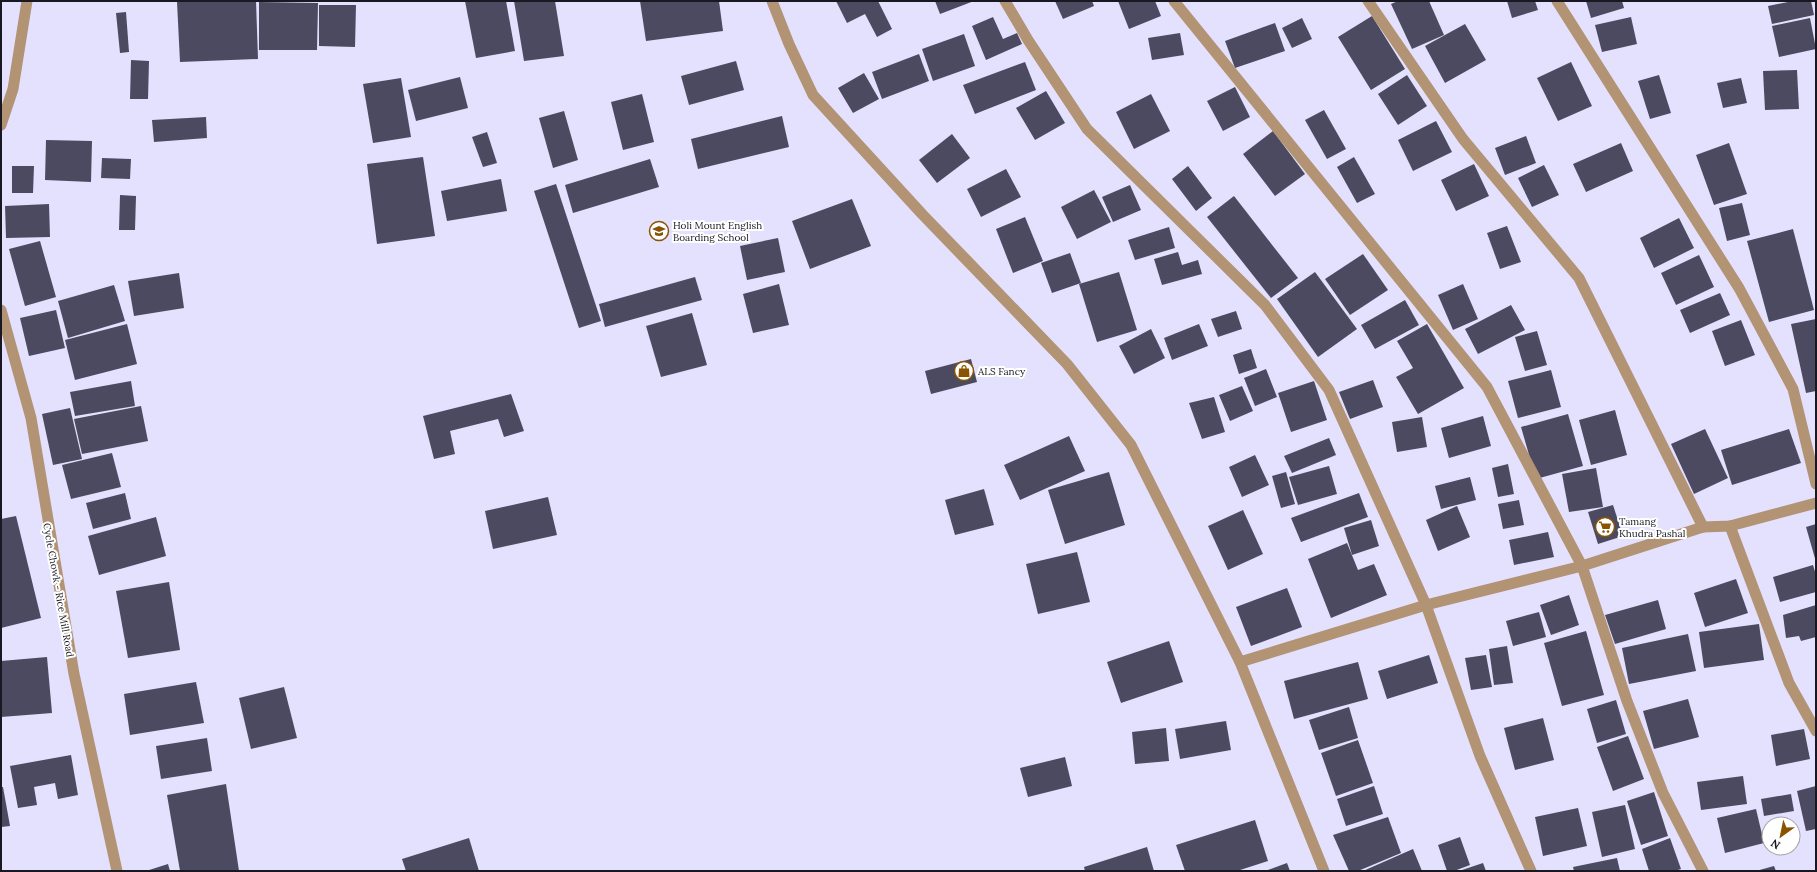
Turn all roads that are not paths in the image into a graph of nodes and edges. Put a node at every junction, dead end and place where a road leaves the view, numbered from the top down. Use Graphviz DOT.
graph roads {
  1 [pos="27,1"];
  2 [pos="772,1"];
  3 [pos="1005,1"];
  4 [pos="1174,1"];
  5 [pos="1368,1"];
  6 [pos="1557,1"];
  7 [pos="1,125"];
  8 [pos="1,310"];
  9 [pos="1816,484"];
  10 [pos="1816,503"];
  11 [pos="1730,526"];
  12 [pos="1703,527"];
  13 [pos="1582,566"];
  14 [pos="1426,605"];
  15 [pos="1240,662"];
  16 [pos="1816,731"];
  17 [pos="117,871"];
  18 [pos="1324,871"];
  19 [pos="1531,871"];
  20 [pos="1703,871"];
  1 -- 7 [label="street"];
  2 -- 15 [label="street"];
  3 -- 14 [label="street"];
  4 -- 13 [label="street"];
  5 -- 12 [label="street"];
  6 -- 9 [label="street"];
  8 -- 17 [label="street, Cycle Chowk - Rice Mill Road"];
  10 -- 11 [label="street"];
  11 -- 12 [label="street"];
  11 -- 16 [label="street"];
  12 -- 13 [label="street"];
  13 -- 14 [label="street"];
  13 -- 20 [label="street"];
  14 -- 15 [label="street"];
  14 -- 19 [label="street"];
  15 -- 18 [label="street"];
}
